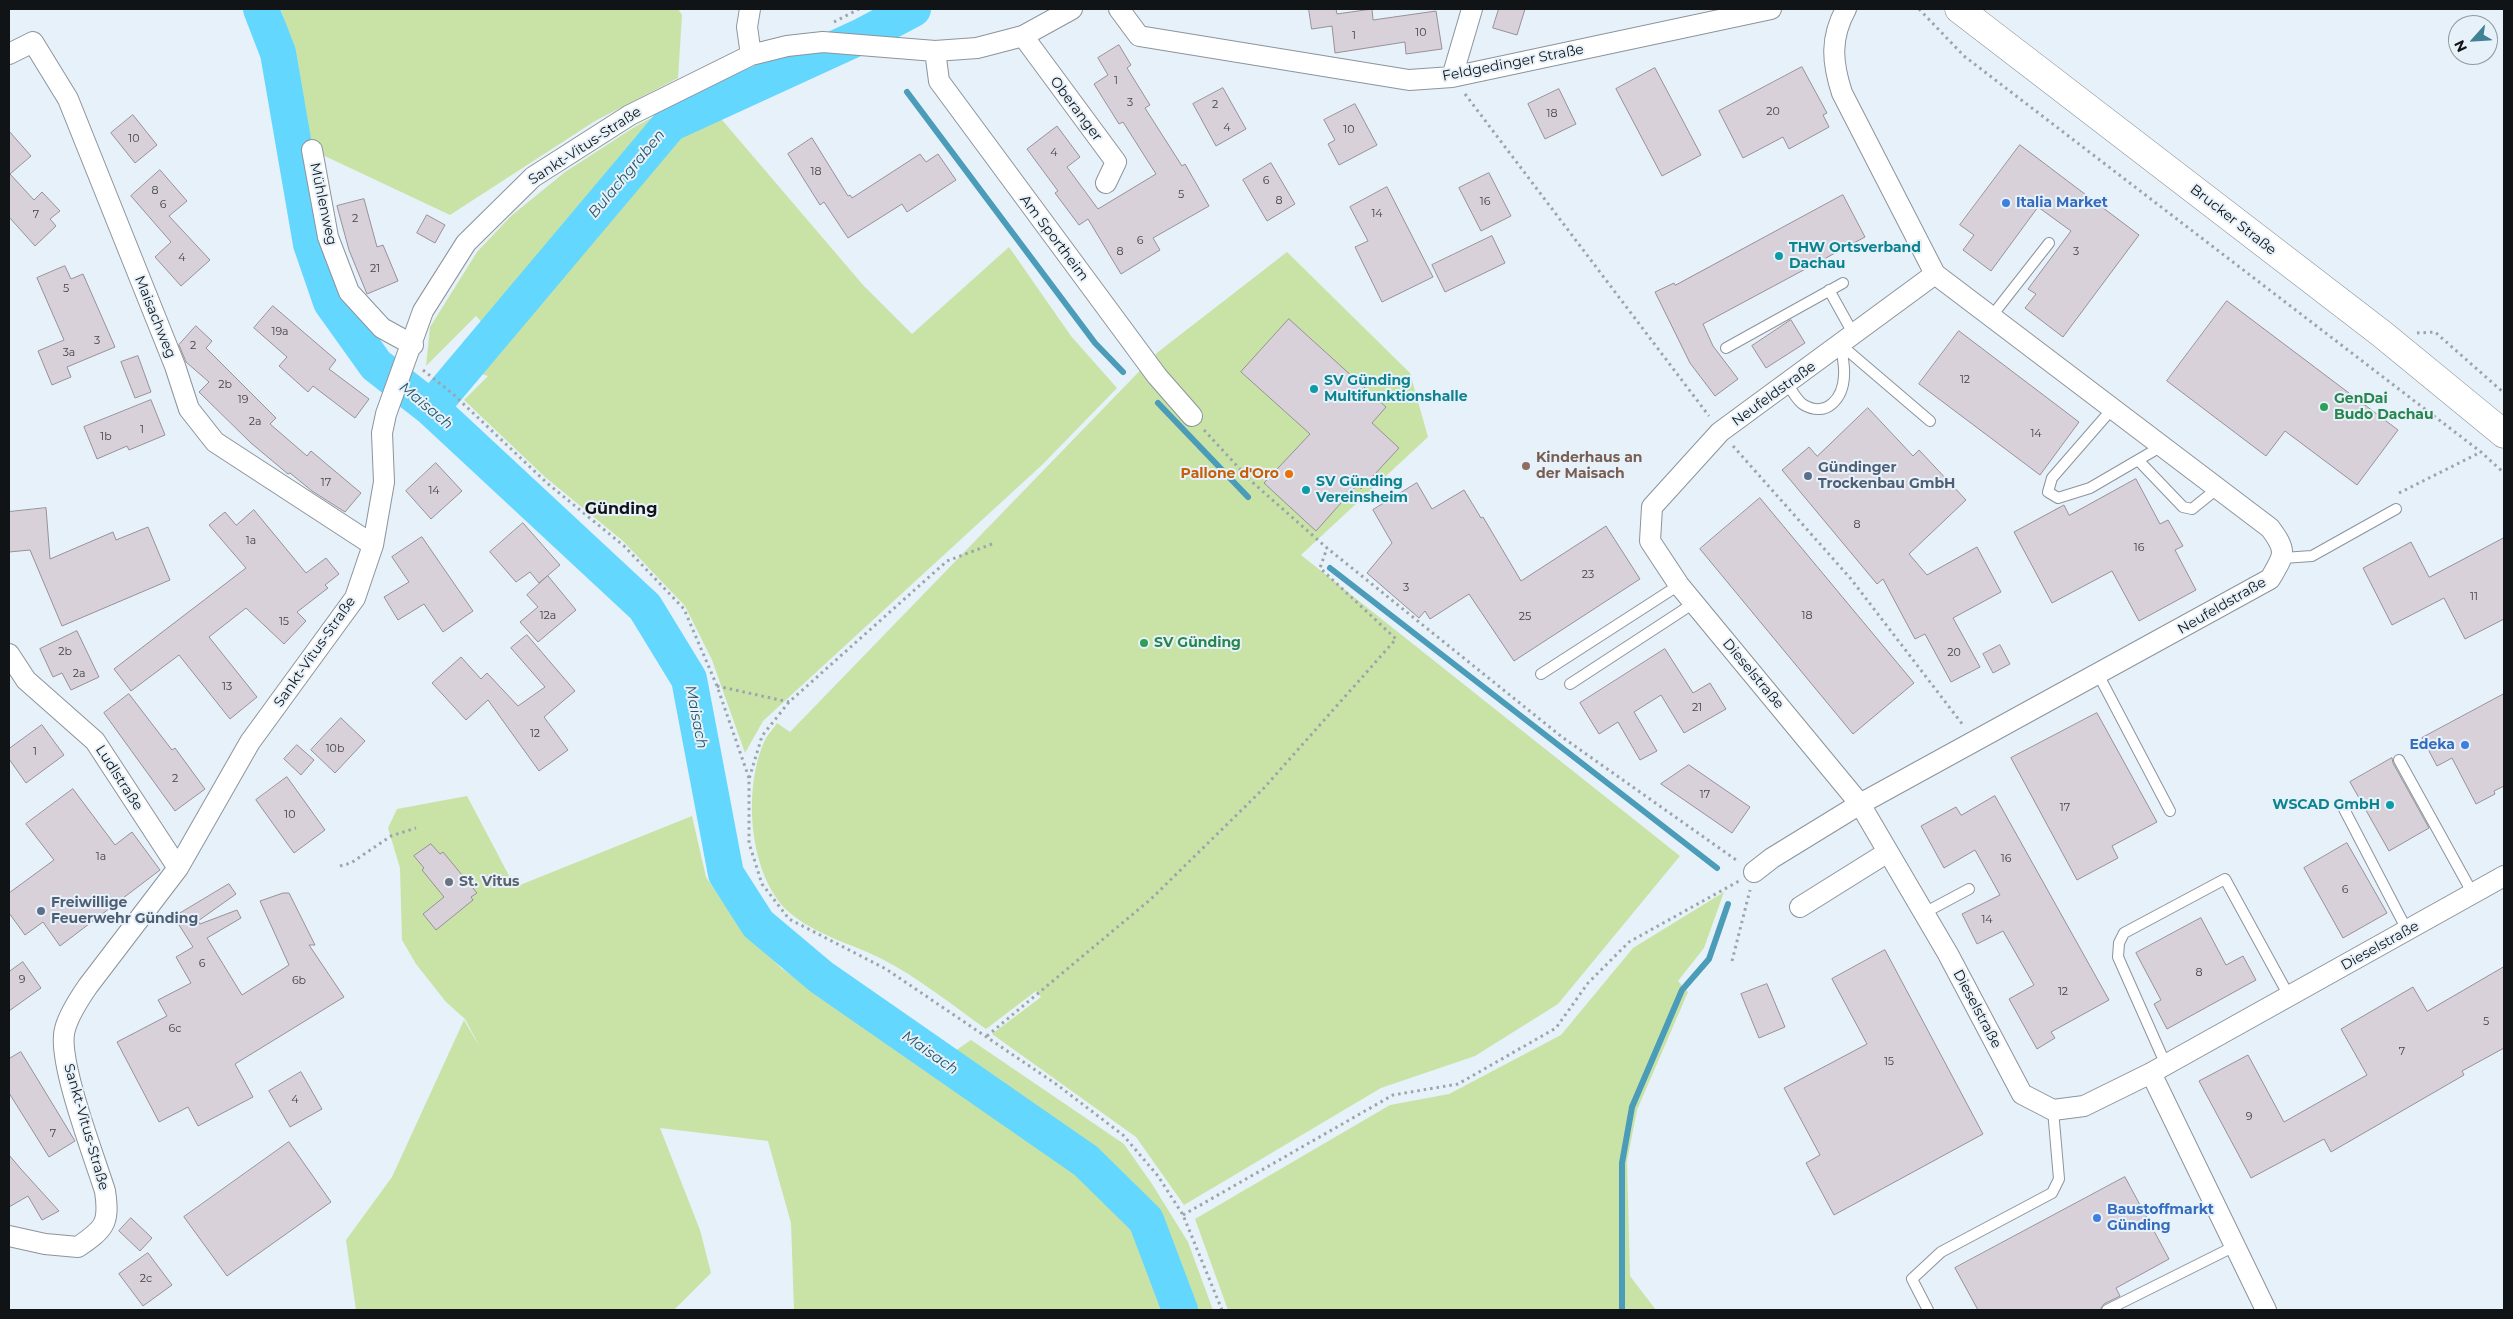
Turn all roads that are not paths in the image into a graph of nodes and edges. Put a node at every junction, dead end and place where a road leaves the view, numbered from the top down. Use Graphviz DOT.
graph roads {
  1 [pos="750,9"];
  2 [pos="1072,9"];
  3 [pos="1119,9"];
  4 [pos="1472,9"];
  5 [pos="1770,9"];
  6 [pos="1846,9"];
  7 [pos="1959,9"];
  8 [pos="1023,36"];
  9 [pos="935,51"];
  10 [pos="9,54"];
  11 [pos="751,55"];
  12 [pos="1452,77"];
  13 [pos="312,150"];
  14 [pos="1106,184"];
  15 [pos="2048,243"];
  16 [pos="1935,274"];
  17 [pos="1843,283"];
  18 [pos="1829,290"];
  19 [pos="1991,316"];
  20 [pos="1848,340"];
  21 [pos="1726,348"];
  22 [pos="410,351"];
  23 [pos="1787,384"];
  24 [pos="2112,409"];
  25 [pos="1192,416"];
  26 [pos="1930,421"];
  27 [pos="2504,434"];
  28 [pos="2162,446"];
  29 [pos="2138,460"];
  30 [pos="2218,488"];
  31 [pos="2396,509"];
  32 [pos="1650,541"];
  33 [pos="373,545"];
  34 [pos="2283,558"];
  35 [pos="1679,585"];
  36 [pos="1694,603"];
  37 [pos="9,654"];
  38 [pos="1541,674"];
  39 [pos="2098,674"];
  40 [pos="1570,684"];
  41 [pos="2400,760"];
  42 [pos="1860,804"];
  43 [pos="2344,809"];
  44 [pos="2170,811"];
  45 [pos="1888,852"];
  46 [pos="178,868"];
  47 [pos="1754,872"];
  48 [pos="2504,876"];
  49 [pos="1969,889"];
  50 [pos="2473,894"];
  51 [pos="1800,908"];
  52 [pos="1924,914"];
  53 [pos="2408,930"];
  54 [pos="2288,996"];
  55 [pos="2158,1069"];
  56 [pos="2053,1110"];
  57 [pos="9,1236"];
  58 [pos="2235,1246"];
  59 [pos="1928,1310"];
  60 [pos="2107,1310"];
  61 [pos="2266,1310"];
  1 -- 11 [label="street"];
  2 -- 8 [label="street, Sankt-Vitus-Straße"];
  3 -- 12 [label="street, Feldgedinger Straße"];
  4 -- 12 [label="street"];
  5 -- 12 [label="street, Feldgedinger Straße"];
  6 -- 16 [label="street"];
  7 -- 27 [label="main road, Brucker Straße"];
  8 -- 9 [label="street, Sankt-Vitus-Straße"];
  8 -- 14 [label="street, Oberanger"];
  9 -- 11 [label="street, Sankt-Vitus-Straße"];
  9 -- 25 [label="street, Am Sportheim"];
  10 -- 33 [label="street, Maisachweg"];
  11 -- 22 [label="street, Sankt-Vitus-Straße"];
  13 -- 22 [label="street, Mühlenweg"];
  15 -- 19 [label="lane"];
  16 -- 19 [label="street"];
  16 -- 20 [label="street, Neufeldstraße"];
  17 -- 18 [label="lane"];
  18 -- 20 [label="lane"];
  18 -- 21 [label="lane"];
  19 -- 24 [label="street"];
  20 -- 23 [label="street, Neufeldstraße"];
  20 -- 23 [label="lane"];
  20 -- 26 [label="lane"];
  22 -- 33 [label="street, Sankt-Vitus-Straße"];
  23 -- 32 [label="street, Neufeldstraße"];
  24 -- 28 [label="street"];
  24 -- 29 [label="lane"];
  28 -- 29 [label="lane"];
  28 -- 30 [label="street"];
  29 -- 30 [label="lane"];
  30 -- 34 [label="street"];
  31 -- 34 [label="lane"];
  32 -- 35 [label="street, Dieselstraße"];
  33 -- 46 [label="street, Sankt-Vitus-Straße"];
  34 -- 39 [label="street, Neufeldstraße"];
  35 -- 36 [label="street, Dieselstraße"];
  35 -- 38 [label="lane"];
  36 -- 40 [label="lane"];
  36 -- 42 [label="street, Dieselstraße"];
  37 -- 46 [label="street, Ludlstraße"];
  39 -- 42 [label="street, Neufeldstraße"];
  39 -- 44 [label="lane"];
  41 -- 50 [label="lane"];
  42 -- 45 [label="street, Dieselstraße"];
  42 -- 47 [label="street"];
  43 -- 53 [label="lane"];
  45 -- 51 [label="street"];
  45 -- 52 [label="street, Dieselstraße"];
  46 -- 57 [label="street, Sankt-Vitus-Straße"];
  48 -- 50 [label="street, Dieselstraße"];
  49 -- 52 [label="lane"];
  50 -- 53 [label="street, Dieselstraße"];
  52 -- 56 [label="street, Dieselstraße"];
  53 -- 54 [label="street, Dieselstraße"];
  54 -- 55 [label="street, Dieselstraße"];
  54 -- 55 [label="lane"];
  55 -- 56 [label="street, Dieselstraße"];
  55 -- 58 [label="street"];
  56 -- 59 [label="lane"];
  58 -- 60 [label="lane"];
  58 -- 61 [label="street"];
}
